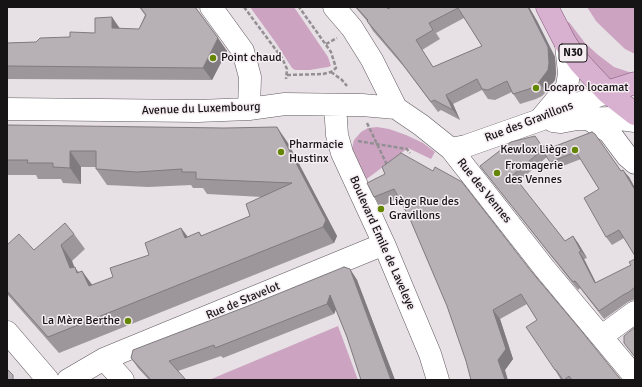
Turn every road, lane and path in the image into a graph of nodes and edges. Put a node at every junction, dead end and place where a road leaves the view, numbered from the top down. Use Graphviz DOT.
graph roads {
  1 [pos="211,7"];
  2 [pos="244,7"];
  3 [pos="299,7"];
  4 [pos="334,7"];
  5 [pos="547,7"];
  6 [pos="566,44"];
  7 [pos="635,83"];
  8 [pos="607,92"];
  9 [pos="335,105"];
  10 [pos="396,108"];
  11 [pos="7,109"];
  12 [pos="249,109"];
  13 [pos="635,114"];
  14 [pos="587,118"];
  15 [pos="540,120"];
  16 [pos="635,121"];
  17 [pos="354,140"];
  18 [pos="451,149"];
  19 [pos="410,153"];
  20 [pos="635,159"];
  21 [pos="635,163"];
  22 [pos="384,244"];
  23 [pos="635,312"];
  24 [pos="7,332"];
  25 [pos="602,336"];
  26 [pos="104,359"];
  27 [pos="635,377"];
  28 [pos="48,380"];
  29 [pos="68,380"];
  30 [pos="123,380"];
  31 [pos="438,380"];
  1 -- 12 [label="street"];
  2 -- 3 [label="path"];
  4 -- 10 [label="street, Rue des Vennes"];
  5 -- 6 [label="main road, N30"];
  6 -- 8 [label="main road, N30"];
  6 -- 15 [label="street"];
  7 -- 8 [label="main road"];
  8 -- 13 [label="main road, N30"];
  8 -- 15 [label="street, Rue des Gravillons"];
  9 -- 10 [label="street, Avenue du Luxembourg"];
  9 -- 12 [label="street, Avenue du Luxembourg"];
  9 -- 22 [label="street, Boulevard Emile de Laveleye"];
  10 -- 18 [label="street, Rue des Vennes"];
  11 -- 12 [label="street, Avenue du Luxembourg"];
  14 -- 15 [label="street"];
  14 -- 16 [label="street"];
  14 -- 21 [label="street"];
  15 -- 18 [label="street, Rue des Gravillons"];
  17 -- 19 [label="path"];
  18 -- 25 [label="street, Rue des Vennes"];
  20 -- 21 [label="street"];
  22 -- 26 [label="street, Rue de Stavelot"];
  22 -- 31 [label="street, Boulevard Emile de Laveleye"];
  23 -- 25 [label="street"];
  24 -- 28 [label="street"];
  25 -- 27 [label="street, Rue des Vennes"];
  26 -- 29 [label="street, Rue de Stavelot"];
  26 -- 30 [label="street"];
}
